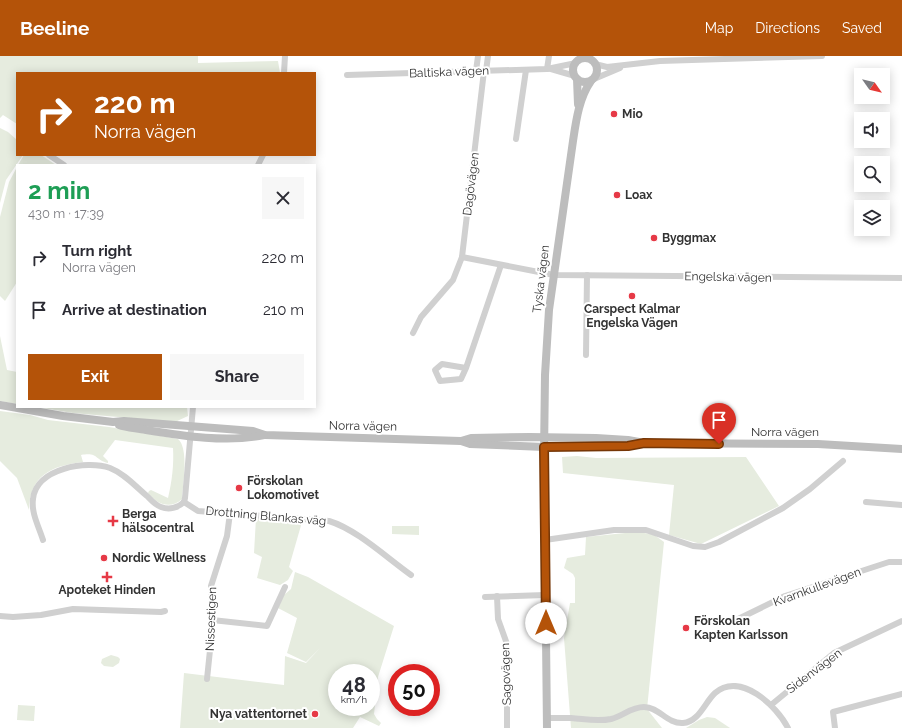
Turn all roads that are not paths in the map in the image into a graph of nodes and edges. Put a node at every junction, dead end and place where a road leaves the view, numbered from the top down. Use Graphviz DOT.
graph roads {
  1 [pos="285,56"];
  2 [pos="478,56"];
  3 [pos="488,56"];
  4 [pos="549,56"];
  5 [pos="822,56"];
  6 [pos="579,60"];
  7 [pos="593,61"];
  8 [pos="625,66"];
  9 [pos="549,69"];
  10 [pos="526,70"];
  11 [pos="476,71"];
  12 [pos="485,71"];
  13 [pos="284,72"];
  14 [pos="347,75"];
  15 [pos="576,78"];
  16 [pos="592,80"];
  17 [pos="577,116"];
  18 [pos="516,140"];
  19 [pos="50,156"];
  20 [pos="62,164"];
  21 [pos="462,257"];
  22 [pos="501,265"];
  23 [pos="554,275"];
  24 [pos="587,275"];
  25 [pos="902,278"];
  26 [pos="413,334"];
  27 [pos="586,355"];
  28 [pos="466,368"];
  29 [pos="0,405"];
  30 [pos="16,408"];
  31 [pos="17,408"];
  32 [pos="193,408"];
  33 [pos="113,422"];
  34 [pos="192,427"];
  35 [pos="265,435"];
  36 [pos="191,436"];
  37 [pos="544,437"];
  38 [pos="461,441"];
  39 [pos="644,443"];
  40 [pos="544,447"];
  41 [pos="902,449"];
  42 [pos="842,461"];
  43 [pos="184,502"];
  44 [pos="866,502"];
  45 [pos="902,505"];
  46 [pos="230,513"];
  47 [pos="43,540"];
  48 [pos="545,540"];
  49 [pos="902,562"];
  50 [pos="410,575"];
  51 [pos="285,587"];
  52 [pos="545,595"];
  53 [pos="497,596"];
  54 [pos="485,597"];
  55 [pos="165,611"];
  56 [pos="0,616"];
  57 [pos="212,620"];
  58 [pos="734,621"];
  59 [pos="902,621"];
  60 [pos="207,679"];
  61 [pos="902,694"];
  62 [pos="771,704"];
  63 [pos="547,718"];
  64 [pos="507,728"];
  65 [pos="547,728"];
  66 [pos="788,728"];
  67 [pos="835,728"];
  1 -- 13 [label="street"];
  2 -- 11 [label="street"];
  3 -- 12 [label="street, Dagövägen"];
  4 -- 9 [label="street"];
  5 -- 8 [label="street"];
  6 -- 7 [label="main road"];
  6 -- 9 [label="street, Baltiska vägen"];
  6 -- 15 [label="main road"];
  7 -- 8 [label="street"];
  7 -- 16 [label="main road"];
  8 -- 16 [label="street"];
  9 -- 10 [label="street, Baltiska vägen"];
  9 -- 15 [label="street, Baltiska vägen"];
  10 -- 12 [label="street, Baltiska vägen"];
  10 -- 18 [label="street"];
  11 -- 12 [label="street, Baltiska vägen"];
  11 -- 14 [label="street, Baltiska vägen"];
  12 -- 21 [label="street, Dagövägen"];
  15 -- 16 [label="main road"];
  15 -- 17 [label="main road, Tyska vägen"];
  16 -- 17 [label="main road, Tyska vägen"];
  17 -- 23 [label="main road, Tyska vägen"];
  19 -- 20 [label="street"];
  21 -- 22 [label="street"];
  21 -- 26 [label="street, Dagövägen"];
  22 -- 23 [label="street"];
  22 -- 28 [label="street"];
  23 -- 24 [label="street, Engelska vägen"];
  23 -- 37 [label="main road, Tyska vägen"];
  24 -- 25 [label="street, Engelska vägen"];
  24 -- 27 [label="street"];
  28 -- 28 [label="street"];
  29 -- 30 [label="main road, Norra vägen"];
  31 -- 33 [label="main road, Norra vägen"];
  32 -- 34 [label="street"];
  33 -- 34 [label="main road, Norra vägen"];
  33 -- 36 [label="main road, Norra vägen"];
  34 -- 35 [label="main road, Norra vägen"];
  34 -- 36 [label="street"];
  35 -- 36 [label="main road, Norra vägen"];
  35 -- 38 [label="main road, Norra vägen"];
  36 -- 43 [label="street"];
  37 -- 38 [label="main road, Norra vägen"];
  37 -- 39 [label="main road, Norra vägen"];
  37 -- 40 [label="main road, Tyska vägen"];
  38 -- 40 [label="main road, Norra vägen"];
  39 -- 40 [label="main road, Norra vägen"];
  39 -- 41 [label="main road, Norra vägen"];
  40 -- 48 [label="main road, Tyska vägen"];
  42 -- 48 [label="street"];
  43 -- 46 [label="street, Drottning Blankas väg"];
  43 -- 47 [label="street"];
  44 -- 45 [label="street"];
  46 -- 50 [label="street, Drottning Blankas väg"];
  46 -- 57 [label="street, Nissestigen"];
  48 -- 52 [label="main road, Tyska vägen"];
  49 -- 58 [label="street, Kvarnkullevägen"];
  51 -- 57 [label="street"];
  52 -- 53 [label="street"];
  52 -- 63 [label="main road, Tyska vägen"];
  53 -- 54 [label="street"];
  53 -- 64 [label="street, Sagovägen"];
  55 -- 56 [label="street"];
  57 -- 60 [label="street, Nissestigen"];
  59 -- 62 [label="street, Sidenvägen"];
  61 -- 67 [label="street"];
  62 -- 63 [label="street"];
  62 -- 66 [label="street"];
  63 -- 65 [label="main road, Tyska vägen"];
}
